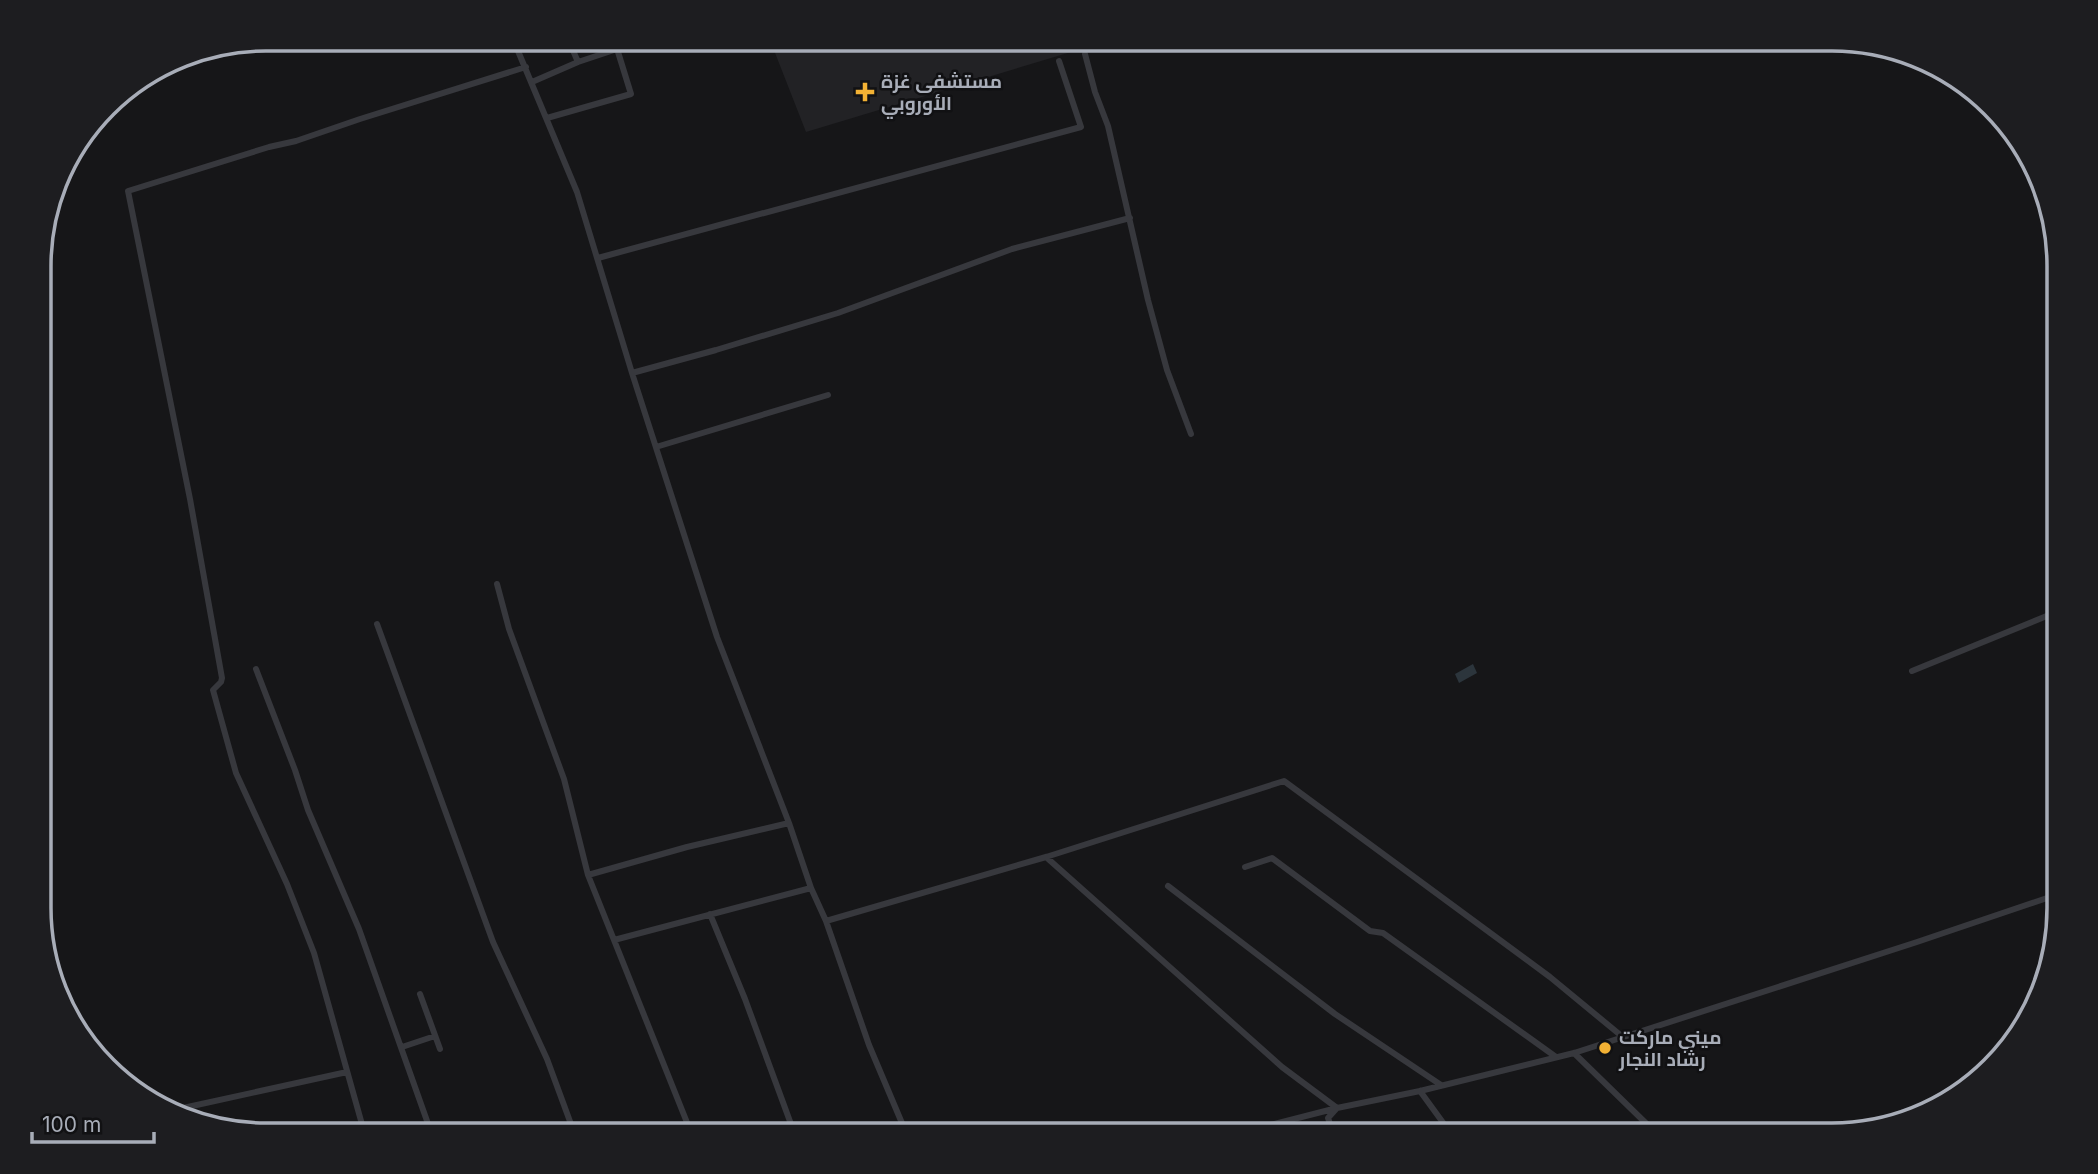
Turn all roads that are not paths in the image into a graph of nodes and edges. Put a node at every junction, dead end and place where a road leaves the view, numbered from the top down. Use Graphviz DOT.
graph roads {
  1 [pos="519,51"];
  2 [pos="573,51"];
  3 [pos="611,51"];
  4 [pos="618,51"];
  5 [pos="1085,54"];
  6 [pos="1059,61"];
  7 [pos="578,62"];
  8 [pos="526,67"];
  9 [pos="532,82"];
  10 [pos="547,118"];
  11 [pos="1130,218"];
  12 [pos="598,258"];
  13 [pos="632,373"];
  14 [pos="828,395"];
  15 [pos="1191,434"];
  16 [pos="656,447"];
  17 [pos="497,584"];
  18 [pos="2047,616"];
  19 [pos="377,624"];
  20 [pos="256,669"];
  21 [pos="1912,671"];
  22 [pos="789,822"];
  23 [pos="1046,857"];
  24 [pos="1245,867"];
  25 [pos="588,875"];
  26 [pos="1168,886"];
  27 [pos="811,888"];
  28 [pos="2047,898"];
  29 [pos="710,914"];
  30 [pos="826,921"];
  31 [pos="614,940"];
  32 [pos="420,994"];
  33 [pos="435,1036"];
  34 [pos="1625,1038"];
  35 [pos="402,1047"];
  36 [pos="440,1049"];
  37 [pos="1574,1053"];
  38 [pos="1556,1057"];
  39 [pos="347,1072"];
  40 [pos="1441,1085"];
  41 [pos="1420,1091"];
  42 [pos="185,1108"];
  43 [pos="1337,1108"];
  44 [pos="362,1123"];
  45 [pos="428,1123"];
  46 [pos="571,1123"];
  47 [pos="687,1123"];
  48 [pos="791,1123"];
  49 [pos="902,1123"];
  50 [pos="1278,1123"];
  51 [pos="1330,1123"];
  52 [pos="1443,1123"];
  53 [pos="1646,1123"];
  1 -- 8 [label="street"];
  2 -- 7 [label="street"];
  3 -- 7 [label="street"];
  4 -- 10 [label="street"];
  5 -- 11 [label="street"];
  6 -- 12 [label="street"];
  7 -- 9 [label="street"];
  8 -- 9 [label="street"];
  8 -- 39 [label="street"];
  9 -- 10 [label="street"];
  10 -- 12 [label="street"];
  11 -- 13 [label="street"];
  11 -- 15 [label="street"];
  12 -- 13 [label="street"];
  13 -- 16 [label="street"];
  14 -- 16 [label="street"];
  16 -- 22 [label="street"];
  17 -- 25 [label="street"];
  18 -- 21 [label="street"];
  19 -- 46 [label="street"];
  20 -- 35 [label="street"];
  22 -- 25 [label="street"];
  22 -- 27 [label="street"];
  23 -- 30 [label="street"];
  23 -- 34 [label="street"];
  23 -- 43 [label="street"];
  24 -- 38 [label="street"];
  25 -- 31 [label="street"];
  26 -- 40 [label="street"];
  27 -- 29 [label="street"];
  27 -- 30 [label="street"];
  28 -- 34 [label="street"];
  29 -- 31 [label="street"];
  29 -- 48 [label="street"];
  30 -- 49 [label="street"];
  31 -- 47 [label="street"];
  32 -- 33 [label="street"];
  33 -- 35 [label="street"];
  33 -- 36 [label="street"];
  34 -- 37 [label="street"];
  35 -- 45 [label="street"];
  37 -- 38 [label="street"];
  37 -- 53 [label="street"];
  38 -- 40 [label="street"];
  39 -- 42 [label="street"];
  39 -- 44 [label="street"];
  40 -- 41 [label="street"];
  41 -- 43 [label="street"];
  41 -- 52 [label="street"];
  43 -- 50 [label="street"];
  43 -- 51 [label="street"];
}
